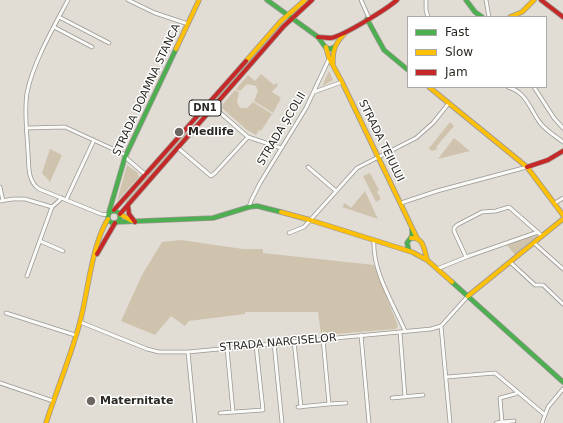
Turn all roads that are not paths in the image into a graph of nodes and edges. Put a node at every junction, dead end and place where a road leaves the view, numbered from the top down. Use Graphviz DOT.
graph roads {
  1 [pos="68,0"];
  2 [pos="128,0"];
  3 [pos="199,0"];
  4 [pos="267,0"];
  5 [pos="305,0"];
  6 [pos="312,0"];
  7 [pos="361,0"];
  8 [pos="397,0"];
  9 [pos="426,0"];
  10 [pos="466,0"];
  11 [pos="486,0"];
  12 [pos="534,0"];
  13 [pos="541,0"];
  14 [pos="288,15"];
  15 [pos="428,16"];
  16 [pos="480,16"];
  17 [pos="489,16"];
  18 [pos="512,16"];
  19 [pos="563,16"];
  20 [pos="59,17"];
  21 [pos="368,18"];
  22 [pos="292,19"];
  23 [pos="188,24"];
  24 [pos="54,27"];
  25 [pos="344,34"];
  26 [pos="318,37"];
  27 [pos="329,39"];
  28 [pos="109,43"];
  29 [pos="325,46"];
  30 [pos="334,46"];
  31 [pos="92,47"];
  32 [pos="329,59"];
  33 [pos="333,64"];
  34 [pos="407,69"];
  35 [pos="342,82"];
  36 [pos="430,88"];
  37 [pos="510,88"];
  38 [pos="535,88"];
  39 [pos="314,92"];
  40 [pos="209,103"];
  41 [pos="449,103"];
  42 [pos="214,107"];
  43 [pos="193,121"];
  44 [pos="198,125"];
  45 [pos="27,128"];
  46 [pos="563,128"];
  47 [pos="248,137"];
  48 [pos="94,140"];
  49 [pos="563,142"];
  50 [pos="282,146"];
  51 [pos="563,147"];
  52 [pos="178,148"];
  53 [pos="563,151"];
  54 [pos="557,154"];
  55 [pos="126,156"];
  56 [pos="378,157"];
  57 [pos="308,167"];
  58 [pos="526,167"];
  59 [pos="146,175"];
  60 [pos="0,187"];
  61 [pos="336,191"];
  62 [pos="62,198"];
  63 [pos="563,198"];
  64 [pos="66,200"];
  65 [pos="1,201"];
  66 [pos="401,203"];
  67 [pos="555,203"];
  68 [pos="128,206"];
  69 [pos="52,207"];
  70 [pos="249,207"];
  71 [pos="114,210"];
  72 [pos="120,214"];
  73 [pos="563,215"];
  74 [pos="109,216"];
  75 [pos="563,219"];
  76 [pos="310,220"];
  77 [pos="116,222"];
  78 [pos="135,222"];
  79 [pos="412,226"];
  80 [pos="538,232"];
  81 [pos="289,233"];
  82 [pos="542,236"];
  83 [pos="411,238"];
  84 [pos="417,238"];
  85 [pos="374,240"];
  86 [pos="40,241"];
  87 [pos="534,243"];
  88 [pos="407,246"];
  89 [pos="395,247"];
  90 [pos="422,248"];
  91 [pos="63,251"];
  92 [pos="409,251"];
  93 [pos="418,253"];
  94 [pos="95,257"];
  95 [pos="466,257"];
  96 [pos="427,259"];
  97 [pos="510,262"];
  98 [pos="438,269"];
  99 [pos="563,269"];
  100 [pos="27,276"];
  101 [pos="468,296"];
  102 [pos="563,304"];
  103 [pos="6,313"];
  104 [pos="80,322"];
  105 [pos="441,326"];
  106 [pos="405,331"];
  107 [pos="400,332"];
  108 [pos="75,335"];
  109 [pos="361,335"];
  110 [pos="323,339"];
  111 [pos="294,341"];
  112 [pos="274,343"];
  113 [pos="256,345"];
  114 [pos="227,348"];
  115 [pos="188,352"];
  116 [pos="447,377"];
  117 [pos="563,382"];
  118 [pos="0,383"];
  119 [pos="563,389"];
  120 [pos="518,392"];
  121 [pos="423,395"];
  122 [pos="405,396"];
  123 [pos="392,398"];
  124 [pos="53,402"];
  125 [pos="346,402"];
  126 [pos="329,404"];
  127 [pos="234,412"];
  128 [pos="220,413"];
  129 [pos="544,414"];
  130 [pos="514,421"];
  131 [pos="502,422"];
  132 [pos="46,423"];
  133 [pos="195,423"];
  134 [pos="282,423"];
  135 [pos="369,423"];
  136 [pos="450,423"];
  137 [pos="496,423"];
  138 [pos="542,423"];
  1 -- 20 [label="street"];
  2 -- 23 [label="street"];
  3 -- 23 [label="main road, STRADA DOAMNA STANCA"];
  4 -- 14 [label="main road"];
  5 -- 14 [label="main road, DN1"];
  6 -- 22 [label="main road, DN1"];
  7 -- 21 [label="street"];
  8 -- 21 [label="main road"];
  9 -- 15 [label="street"];
  10 -- 16 [label="main road"];
  11 -- 17 [label="street"];
  12 -- 18 [label="main road"];
  13 -- 19 [label="main road"];
  14 -- 22 [label="main road"];
  14 -- 40 [label="main road, DN1"];
  20 -- 24 [label="street"];
  20 -- 28 [label="street"];
  21 -- 25 [label="main road"];
  21 -- 34 [label="main road"];
  22 -- 26 [label="main road"];
  22 -- 42 [label="main road, DN1"];
  23 -- 55 [label="main road, STRADA DOAMNA STANCA"];
  24 -- 31 [label="street"];
  24 -- 45 [label="street"];
  25 -- 27 [label="main road"];
  25 -- 30 [label="main road"];
  26 -- 27 [label="main road"];
  26 -- 29 [label="main road"];
  27 -- 29 [label="main road"];
  27 -- 30 [label="main road"];
  29 -- 30 [label="main road"];
  29 -- 32 [label="main road"];
  30 -- 33 [label="main road"];
  32 -- 33 [label="main road"];
  32 -- 39 [label="street, STRADA ȘCOLII"];
  33 -- 35 [label="main road, STRADA TEIULUI"];
  35 -- 39 [label="street"];
  35 -- 56 [label="main road, STRADA TEIULUI"];
  36 -- 41 [label="main road"];
  37 -- 49 [label="street"];
  38 -- 46 [label="street"];
  39 -- 50 [label="street, STRADA ȘCOLII"];
  40 -- 42 [label="street, DN1"];
  40 -- 43 [label="main road, DN1"];
  41 -- 56 [label="street"];
  41 -- 58 [label="main road"];
  42 -- 44 [label="main road, DN1"];
  42 -- 47 [label="street"];
  43 -- 44 [label="street, DN1"];
  43 -- 59 [label="main road, DN1"];
  44 -- 52 [label="main road, DN1"];
  45 -- 48 [label="street"];
  45 -- 62 [label="street"];
  47 -- 50 [label="street"];
  47 -- 52 [label="street"];
  48 -- 55 [label="street"];
  48 -- 64 [label="street"];
  50 -- 70 [label="street, STRADA ȘCOLII"];
  51 -- 54 [label="main road"];
  52 -- 68 [label="main road, DN1"];
  53 -- 54 [label="main road"];
  54 -- 58 [label="main road"];
  55 -- 59 [label="street"];
  55 -- 74 [label="main road, STRADA DOAMNA STANCA"];
  56 -- 61 [label="street"];
  56 -- 66 [label="main road, STRADA TEIULUI"];
  57 -- 61 [label="street"];
  58 -- 66 [label="street"];
  58 -- 67 [label="main road"];
  59 -- 71 [label="main road, DN1"];
  60 -- 65 [label="street"];
  61 -- 76 [label="street"];
  62 -- 64 [label="street"];
  62 -- 69 [label="street"];
  63 -- 67 [label="street"];
  64 -- 74 [label="street"];
  65 -- 69 [label="street"];
  66 -- 79 [label="main road, STRADA TEIULUI"];
  67 -- 73 [label="main road"];
  68 -- 72 [label="main road, DN1"];
  68 -- 78 [label="main road"];
  69 -- 86 [label="street"];
  70 -- 76 [label="main road"];
  70 -- 78 [label="main road"];
  71 -- 72 [label="main road"];
  71 -- 74 [label="main road, DN1"];
  72 -- 77 [label="main road"];
  72 -- 78 [label="main road"];
  74 -- 77 [label="main road"];
  74 -- 94 [label="main road, STRADA DOAMNA STANCA"];
  75 -- 82 [label="main road"];
  76 -- 81 [label="street"];
  76 -- 85 [label="main road"];
  77 -- 78 [label="main road"];
  77 -- 94 [label="main road, STRADA DOAMNA STANCA"];
  79 -- 83 [label="main road"];
  79 -- 84 [label="main road, STRADA TEIULUI"];
  80 -- 82 [label="street"];
  80 -- 95 [label="street"];
  80 -- 95 [label="street"];
  82 -- 87 [label="main road"];
  83 -- 84 [label="main road"];
  83 -- 88 [label="main road"];
  84 -- 90 [label="main road"];
  85 -- 89 [label="main road"];
  85 -- 106 [label="street"];
  86 -- 91 [label="street"];
  86 -- 100 [label="street"];
  87 -- 97 [label="main road"];
  87 -- 99 [label="street"];
  88 -- 89 [label="main road"];
  88 -- 92 [label="main road"];
  89 -- 92 [label="main road"];
  90 -- 93 [label="main road"];
  90 -- 96 [label="main road"];
  92 -- 93 [label="main road"];
  93 -- 96 [label="main road"];
  94 -- 104 [label="main road, STRADA DOAMNA STANCA"];
  95 -- 98 [label="street"];
  96 -- 98 [label="main road"];
  97 -- 101 [label="main road"];
  97 -- 102 [label="street"];
  98 -- 101 [label="main road"];
  101 -- 105 [label="street"];
  101 -- 117 [label="main road"];
  103 -- 108 [label="street"];
  104 -- 108 [label="main road, STRADA DOAMNA STANCA"];
  104 -- 115 [label="street, STRADA NARCISELOR"];
  105 -- 106 [label="street, STRADA NARCISELOR"];
  105 -- 116 [label="street"];
  106 -- 107 [label="street, STRADA NARCISELOR"];
  107 -- 109 [label="street, STRADA NARCISELOR"];
  107 -- 122 [label="street"];
  108 -- 124 [label="main road, STRADA DOAMNA STANCA"];
  109 -- 110 [label="street, STRADA NARCISELOR"];
  109 -- 135 [label="street"];
  110 -- 111 [label="street, STRADA NARCISELOR"];
  110 -- 126 [label="street"];
  111 -- 112 [label="street, STRADA NARCISELOR"];
  111 -- 126 [label="street"];
  112 -- 113 [label="street, STRADA NARCISELOR"];
  112 -- 134 [label="street"];
  113 -- 114 [label="street, STRADA NARCISELOR"];
  113 -- 127 [label="street"];
  114 -- 115 [label="street, STRADA NARCISELOR"];
  114 -- 127 [label="street"];
  115 -- 133 [label="street"];
  116 -- 120 [label="street"];
  116 -- 136 [label="street"];
  118 -- 124 [label="street"];
  119 -- 129 [label="street"];
  120 -- 129 [label="street"];
  120 -- 131 [label="street"];
  121 -- 122 [label="street"];
  122 -- 123 [label="street"];
  124 -- 132 [label="main road, STRADA DOAMNA STANCA"];
  125 -- 126 [label="street"];
  127 -- 128 [label="street"];
  129 -- 138 [label="street"];
  130 -- 131 [label="street"];
  131 -- 137 [label="street"];
}
